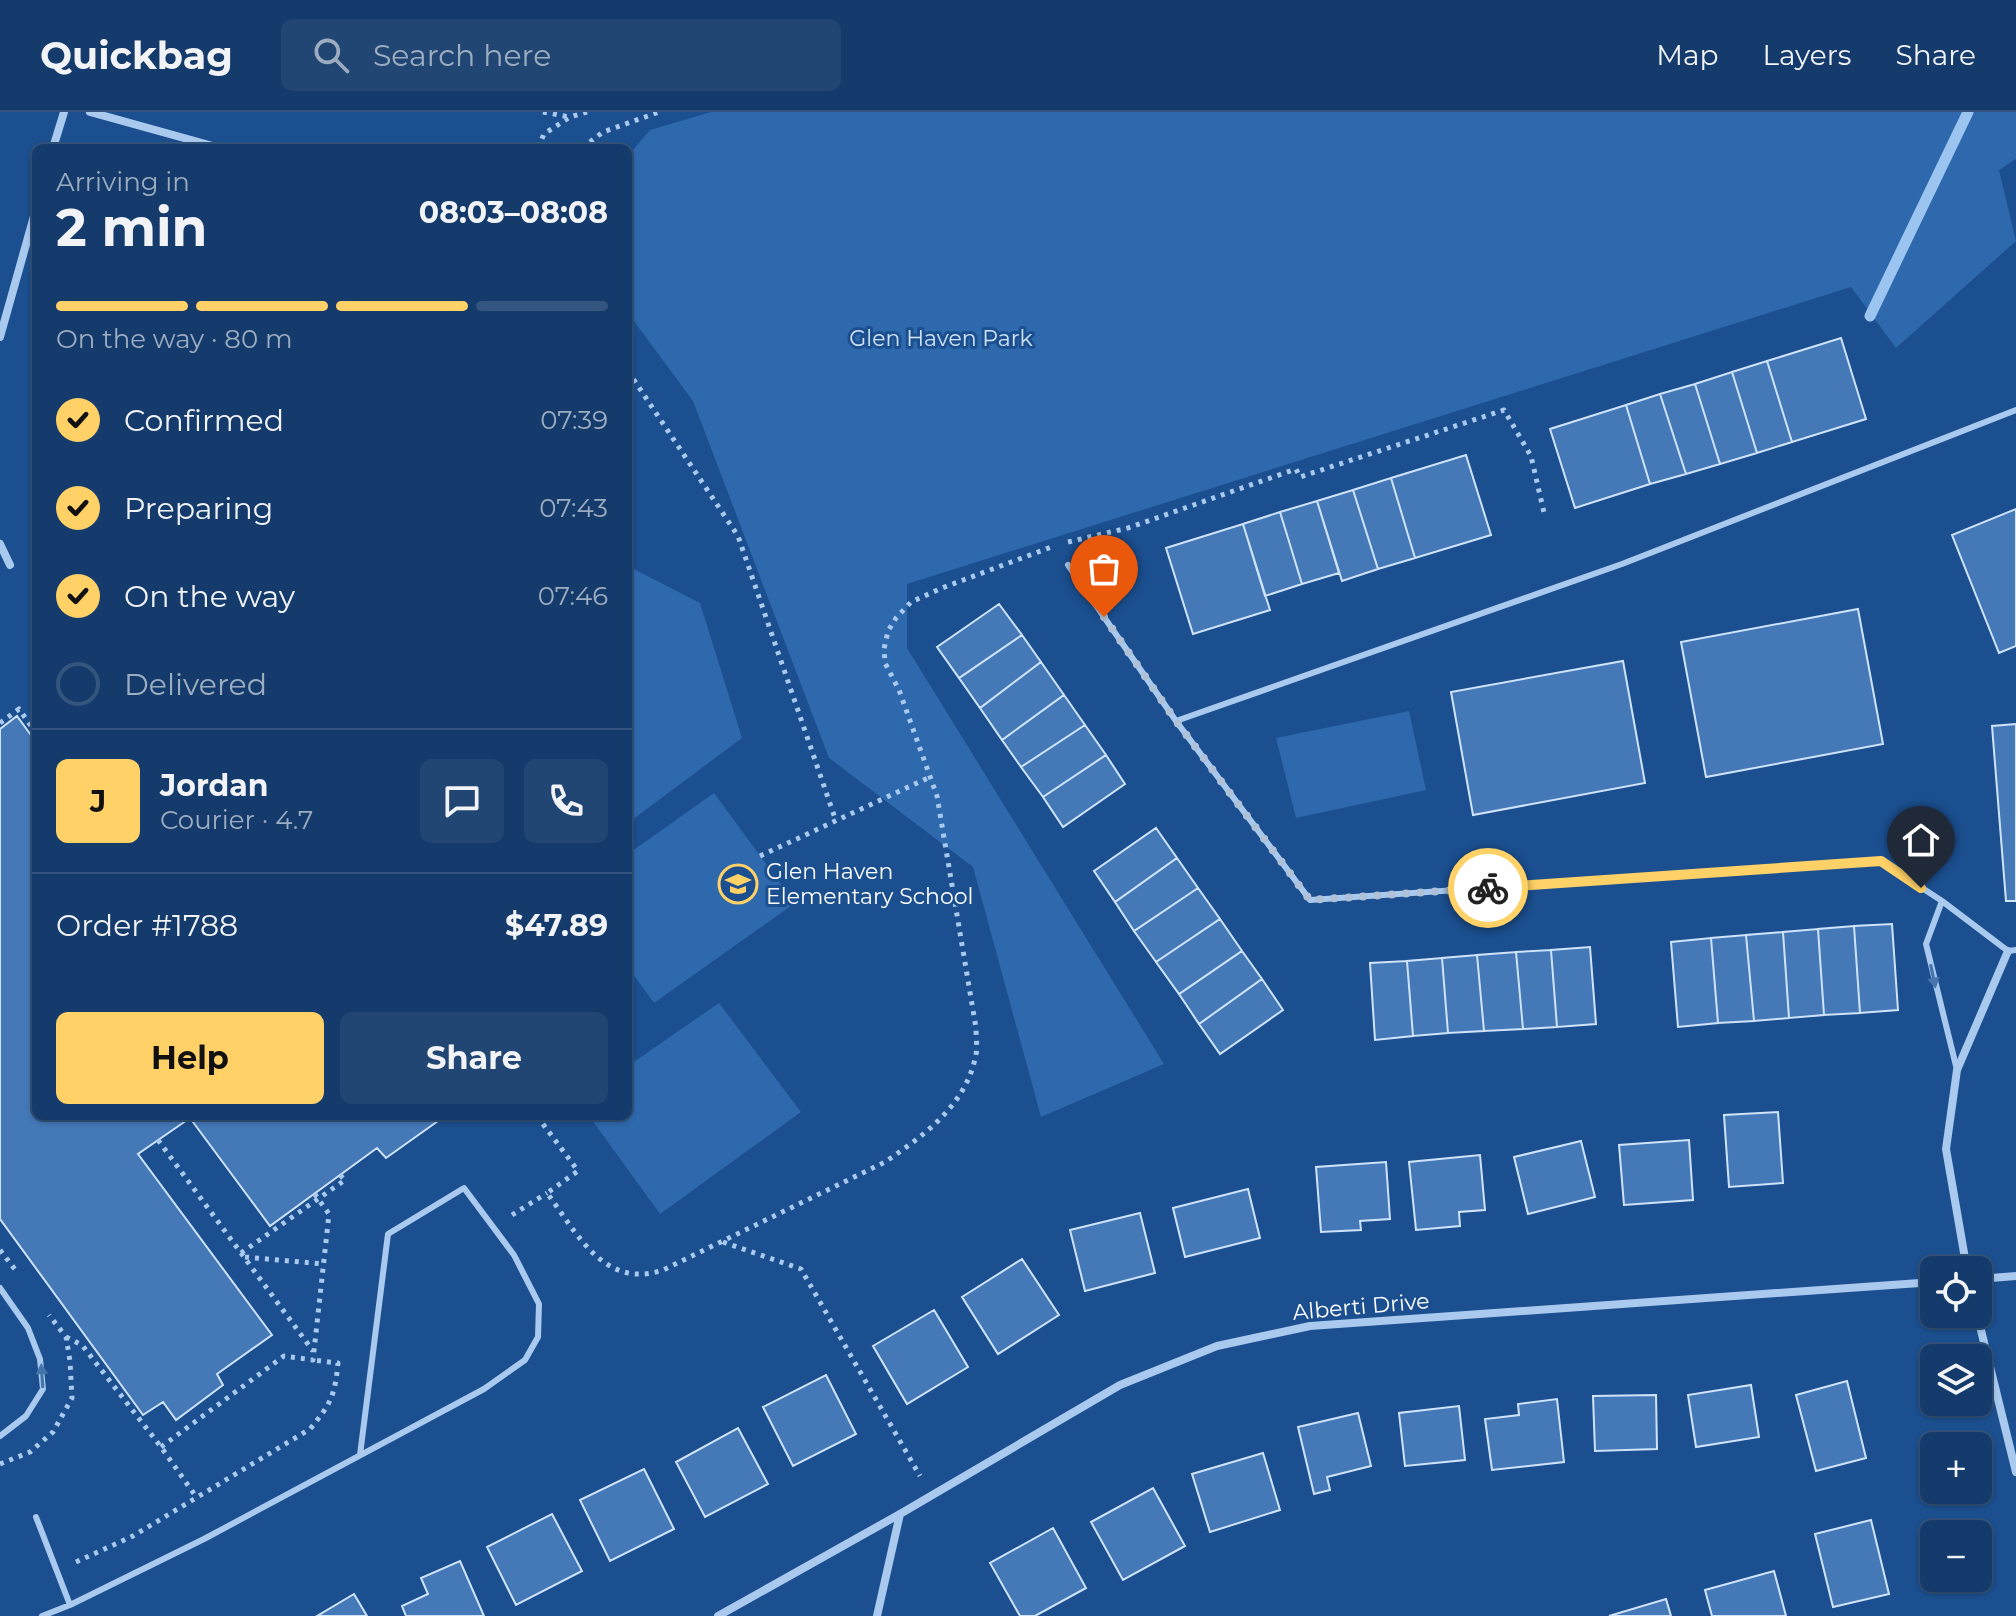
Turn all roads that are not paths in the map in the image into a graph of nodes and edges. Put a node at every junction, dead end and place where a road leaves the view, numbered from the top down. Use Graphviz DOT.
graph roads {
  1 [pos="64,112"];
  2 [pos="90,112"];
  3 [pos="54,144"];
  4 [pos="206,144"];
  5 [pos="32,223"];
  6 [pos="0,337"];
  7 [pos="2016,410"];
  8 [pos="0,544"];
  9 [pos="10,565"];
  10 [pos="1068,565"];
  11 [pos="1176,721"];
  12 [pos="1942,901"];
  13 [pos="2012,950"];
  14 [pos="1957,1070"];
  15 [pos="1965,1256"];
  16 [pos="2016,1276"];
  17 [pos="1992,1278"];
  18 [pos="1920,1283"];
  19 [pos="0,1288"];
  20 [pos="1980,1328"];
  21 [pos="0,1436"];
  22 [pos="360,1455"];
  23 [pos="2016,1472"];
  24 [pos="900,1514"];
  25 [pos="36,1517"];
  26 [pos="70,1605"];
  27 [pos="42,1616"];
  28 [pos="718,1616"];
  29 [pos="877,1616"];
  1 -- 3 [label="street"];
  2 -- 4 [label="street"];
  5 -- 6 [label="street"];
  7 -- 11 [label="lane"];
  8 -- 9 [label="street"];
  10 -- 11 [label="lane"];
  11 -- 12 [label="lane"];
  12 -- 13 [label="lane"];
  12 -- 14 [label="lane, one-way"];
  13 -- 14 [label="street"];
  14 -- 15 [label="street"];
  16 -- 17 [label="street"];
  18 -- 24 [label="street, Alberti Drive"];
  21 -- 19 [label="lane, one-way"];
  20 -- 23 [label="street"];
  22 -- 22 [label="lane"];
  22 -- 26 [label="lane"];
  24 -- 28 [label="street, Alberti Drive"];
  24 -- 29 [label="street"];
  25 -- 26 [label="lane"];
  26 -- 27 [label="lane"];
}
